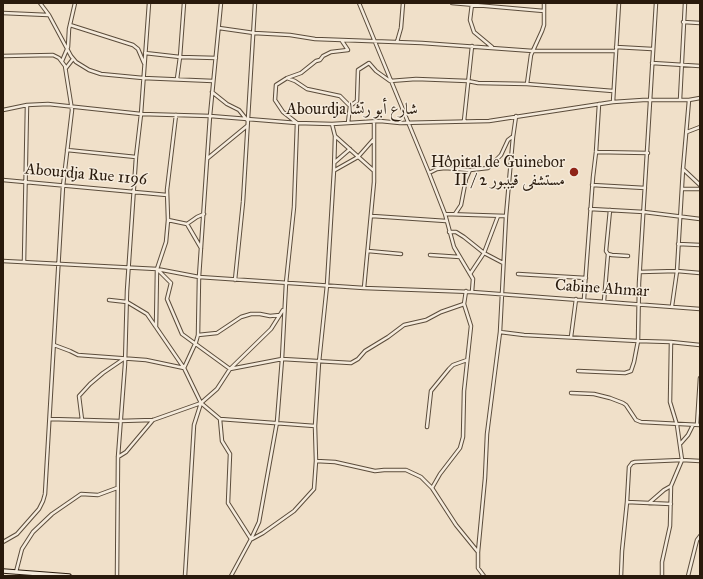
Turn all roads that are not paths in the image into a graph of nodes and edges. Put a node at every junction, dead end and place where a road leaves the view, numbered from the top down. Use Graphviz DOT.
graph roads {
  1 [pos="40,3"];
  2 [pos="75,3"];
  3 [pos="149,3"];
  4 [pos="184,3"];
  5 [pos="220,3"];
  6 [pos="255,3"];
  7 [pos="359,3"];
  8 [pos="403,3"];
  9 [pos="452,3"];
  10 [pos="544,3"];
  11 [pos="619,3"];
  12 [pos="656,3"];
  13 [pos="685,3"];
  14 [pos="472,4"];
  15 [pos="544,11"];
  16 [pos="3,13"];
  17 [pos="49,16"];
  18 [pos="683,22"];
  19 [pos="700,23"];
  20 [pos="70,25"];
  21 [pos="219,28"];
  22 [pos="254,33"];
  23 [pos="342,40"];
  24 [pos="374,42"];
  25 [pos="396,42"];
  26 [pos="472,46"];
  27 [pos="616,47"];
  28 [pos="492,48"];
  29 [pos="652,49"];
  30 [pos="68,50"];
  31 [pos="533,51"];
  32 [pos="615,51"];
  33 [pos="145,53"];
  34 [pos="3,56"];
  35 [pos="180,58"];
  36 [pos="216,58"];
  37 [pos="74,59"];
  38 [pos="62,61"];
  39 [pos="144,63"];
  40 [pos="652,63"];
  41 [pos="681,65"];
  42 [pos="700,66"];
  43 [pos="66,68"];
  44 [pos="143,78"];
  45 [pos="287,78"];
  46 [pos="177,80"];
  47 [pos="214,81"];
  48 [pos="390,81"];
  49 [pos="468,81"];
  50 [pos="527,84"];
  51 [pos="613,91"];
  52 [pos="212,92"];
  53 [pos="700,98"];
  54 [pos="651,100"];
  55 [pos="680,100"];
  56 [pos="689,100"];
  57 [pos="613,102"];
  58 [pos="599,104"];
  59 [pos="27,105"];
  60 [pos="350,106"];
  61 [pos="72,107"];
  62 [pos="3,110"];
  63 [pos="141,114"];
  64 [pos="176,115"];
  65 [pos="210,116"];
  66 [pos="516,116"];
  67 [pos="247,120"];
  68 [pos="464,121"];
  69 [pos="374,122"];
  70 [pos="348,123"];
  71 [pos="409,123"];
  72 [pos="297,124"];
  73 [pos="332,124"];
  74 [pos="247,126"];
  75 [pos="700,127"];
  76 [pos="686,132"];
  77 [pos="335,136"];
  78 [pos="513,137"];
  79 [pos="373,140"];
  80 [pos="350,149"];
  81 [pos="67,150"];
  82 [pos="596,152"];
  83 [pos="648,153"];
  84 [pos="136,156"];
  85 [pos="358,157"];
  86 [pos="208,159"];
  87 [pos="334,163"];
  88 [pos="683,169"];
  89 [pos="334,170"];
  90 [pos="373,170"];
  91 [pos="470,170"];
  92 [pos="429,173"];
  93 [pos="3,180"];
  94 [pos="25,181"];
  95 [pos="700,184"];
  96 [pos="592,185"];
  97 [pos="63,186"];
  98 [pos="646,188"];
  99 [pos="682,189"];
  100 [pos="700,189"];
  101 [pos="134,192"];
  102 [pos="168,195"];
  103 [pos="590,209"];
  104 [pos="610,210"];
  105 [pos="644,212"];
  106 [pos="204,214"];
  107 [pos="445,214"];
  108 [pos="454,215"];
  109 [pos="372,216"];
  110 [pos="498,216"];
  111 [pos="506,216"];
  112 [pos="680,217"];
  113 [pos="700,219"];
  114 [pos="168,220"];
  115 [pos="446,221"];
  116 [pos="187,224"];
  117 [pos="449,232"];
  118 [pos="678,244"];
  119 [pos="700,245"];
  120 [pos="201,249"];
  121 [pos="368,251"];
  122 [pos="484,253"];
  123 [pos="401,254"];
  124 [pos="608,254"];
  125 [pos="430,255"];
  126 [pos="628,256"];
  127 [pos="460,257"];
  128 [pos="3,261"];
  129 [pos="24,262"];
  130 [pos="58,263"];
  131 [pos="503,264"];
  132 [pos="128,268"];
  133 [pos="157,269"];
  134 [pos="676,271"];
  135 [pos="640,272"];
  136 [pos="700,273"];
  137 [pos="470,274"];
  138 [pos="518,274"];
  139 [pos="199,277"];
  140 [pos="586,278"];
  141 [pos="235,280"];
  142 [pos="286,283"];
  143 [pos="327,285"];
  144 [pos="364,288"];
  145 [pos="466,292"];
  146 [pos="472,292"];
  147 [pos="502,294"];
  148 [pos="576,299"];
  149 [pos="584,299"];
  150 [pos="109,300"];
  151 [pos="604,301"];
  152 [pos="127,302"];
  153 [pos="464,304"];
  154 [pos="639,304"];
  155 [pos="672,306"];
  156 [pos="284,308"];
  157 [pos="700,309"];
  158 [pos="280,314"];
  159 [pos="156,328"];
  160 [pos="500,332"];
  161 [pos="198,335"];
  162 [pos="571,337"];
  163 [pos="638,341"];
  164 [pos="671,342"];
  165 [pos="196,344"];
  166 [pos="54,345"];
  167 [pos="700,345"];
  168 [pos="125,358"];
  169 [pos="282,359"];
  170 [pos="467,360"];
  171 [pos="319,362"];
  172 [pos="184,368"];
  173 [pos="230,369"];
  174 [pos="578,371"];
  175 [pos="700,378"];
  176 [pos="571,393"];
  177 [pos="201,403"];
  178 [pos="50,418"];
  179 [pos="220,419"];
  180 [pos="82,420"];
  181 [pos="153,420"];
  182 [pos="120,421"];
  183 [pos="277,422"];
  184 [pos="677,425"];
  185 [pos="693,425"];
  186 [pos="699,425"];
  187 [pos="315,426"];
  188 [pos="427,427"];
  189 [pos="680,443"];
  190 [pos="118,457"];
  191 [pos="316,460"];
  192 [pos="682,460"];
  193 [pos="700,461"];
  194 [pos="671,486"];
  195 [pos="117,488"];
  196 [pos="432,488"];
  197 [pos="627,502"];
  198 [pos="649,503"];
  199 [pos="671,504"];
  200 [pos="700,536"];
  201 [pos="251,539"];
  202 [pos="3,542"];
  203 [pos="478,552"];
  204 [pos="3,572"];
  205 [pos="16,572"];
  206 [pos="69,576"];
  207 [pos="117,576"];
  208 [pos="186,576"];
  209 [pos="231,576"];
  210 [pos="484,576"];
  211 [pos="621,576"];
  212 [pos="662,576"];
  213 [pos="688,576"];
  1 -- 17 [label="street"];
  2 -- 20 [label="street"];
  3 -- 33 [label="street"];
  4 -- 35 [label="street"];
  5 -- 21 [label="street"];
  6 -- 22 [label="street"];
  7 -- 24 [label="street"];
  8 -- 25 [label="street"];
  9 -- 14 [label="street"];
  10 -- 15 [label="street"];
  11 -- 27 [label="street"];
  12 -- 29 [label="street"];
  13 -- 18 [label="street"];
  14 -- 15 [label="street"];
  14 -- 28 [label="street"];
  15 -- 31 [label="street"];
  16 -- 17 [label="street"];
  17 -- 30 [label="street"];
  18 -- 19 [label="street"];
  18 -- 41 [label="street"];
  20 -- 30 [label="street"];
  20 -- 39 [label="street"];
  21 -- 22 [label="street"];
  21 -- 36 [label="street"];
  22 -- 23 [label="street"];
  22 -- 67 [label="street"];
  23 -- 24 [label="street"];
  23 -- 45 [label="street"];
  24 -- 25 [label="street"];
  24 -- 48 [label="street"];
  25 -- 26 [label="street"];
  26 -- 28 [label="street"];
  26 -- 49 [label="street"];
  27 -- 29 [label="street"];
  27 -- 32 [label="street"];
  28 -- 31 [label="street"];
  29 -- 40 [label="street"];
  30 -- 37 [label="street"];
  30 -- 38 [label="street"];
  31 -- 32 [label="street"];
  31 -- 50 [label="street"];
  32 -- 51 [label="street"];
  33 -- 35 [label="street"];
  33 -- 39 [label="street"];
  34 -- 38 [label="street"];
  35 -- 36 [label="street"];
  35 -- 46 [label="street"];
  36 -- 47 [label="street"];
  37 -- 43 [label="street"];
  37 -- 44 [label="street"];
  38 -- 43 [label="street"];
  39 -- 44 [label="street"];
  40 -- 41 [label="street"];
  40 -- 54 [label="street"];
  41 -- 42 [label="street"];
  41 -- 55 [label="street"];
  43 -- 61 [label="street"];
  44 -- 46 [label="street"];
  44 -- 63 [label="street"];
  45 -- 60 [label="street"];
  45 -- 72 [label="street"];
  46 -- 47 [label="street"];
  47 -- 52 [label="street"];
  48 -- 49 [label="street"];
  48 -- 60 [label="street"];
  48 -- 71 [label="street"];
  49 -- 50 [label="street"];
  49 -- 68 [label="street"];
  50 -- 51 [label="street"];
  51 -- 57 [label="street"];
  52 -- 65 [label="street"];
  52 -- 67 [label="street"];
  53 -- 56 [label="street, Abourdja شارع أبو رتشا"];
  54 -- 55 [label="street, Abourdja شارع أبو رتشا"];
  54 -- 57 [label="street, Abourdja شارع أبو رتشا"];
  54 -- 83 [label="street"];
  55 -- 56 [label="street, Abourdja شارع أبو رتشا"];
  56 -- 76 [label="street"];
  57 -- 58 [label="street, Abourdja شارع أبو رتشا"];
  58 -- 66 [label="street, Abourdja شارع أبو رتشا"];
  58 -- 82 [label="street"];
  59 -- 61 [label="street, Abourdja شارع أبو رتشا"];
  59 -- 62 [label="street, Abourdja شارع أبو رتشا"];
  59 -- 94 [label="street"];
  60 -- 70 [label="street"];
  61 -- 63 [label="street, Abourdja شارع أبو رتشا"];
  61 -- 81 [label="street"];
  63 -- 64 [label="street, Abourdja شارع أبو رتشا"];
  63 -- 84 [label="street"];
  64 -- 65 [label="street, Abourdja شارع أبو رتشا"];
  64 -- 102 [label="street"];
  65 -- 67 [label="street, Abourdja شارع أبو رتشا"];
  65 -- 86 [label="street"];
  66 -- 68 [label="street, Abourdja شارع أبو رتشا"];
  66 -- 78 [label="street"];
  67 -- 72 [label="street, Abourdja شارع أبو رتشا"];
  67 -- 74 [label="street"];
  68 -- 71 [label="street, Abourdja شارع أبو رتشا"];
  69 -- 70 [label="street, Abourdja شارع أبو رتشا"];
  69 -- 71 [label="street, Abourdja شارع أبو رتشا"];
  69 -- 79 [label="street"];
  70 -- 73 [label="street, Abourdja شارع أبو رتشا"];
  71 -- 92 [label="street"];
  72 -- 73 [label="street, Abourdja شارع أبو رتشا"];
  72 -- 142 [label="street"];
  73 -- 77 [label="street"];
  74 -- 86 [label="street"];
  74 -- 141 [label="street"];
  75 -- 76 [label="street"];
  76 -- 88 [label="street"];
  77 -- 80 [label="street"];
  77 -- 87 [label="street"];
  78 -- 91 [label="street"];
  78 -- 111 [label="street"];
  79 -- 85 [label="street"];
  79 -- 90 [label="street"];
  80 -- 85 [label="street"];
  80 -- 87 [label="street"];
  81 -- 84 [label="street"];
  81 -- 97 [label="street"];
  82 -- 83 [label="street"];
  82 -- 96 [label="street"];
  83 -- 98 [label="street"];
  84 -- 101 [label="street"];
  85 -- 89 [label="street"];
  85 -- 90 [label="street"];
  86 -- 106 [label="street"];
  87 -- 89 [label="street"];
  88 -- 95 [label="street"];
  88 -- 99 [label="street"];
  89 -- 143 [label="street"];
  90 -- 109 [label="street"];
  91 -- 92 [label="street"];
  91 -- 108 [label="street"];
  92 -- 107 [label="street"];
  93 -- 94 [label="street, Abourdja Rue 1196"];
  94 -- 97 [label="street, Abourdja Rue 1196"];
  94 -- 129 [label="street"];
  96 -- 98 [label="street"];
  96 -- 103 [label="street"];
  97 -- 101 [label="street, Abourdja Rue 1196"];
  97 -- 130 [label="street"];
  98 -- 105 [label="street"];
  99 -- 100 [label="street"];
  99 -- 112 [label="street"];
  101 -- 102 [label="street, Abourdja Rue 1196"];
  101 -- 132 [label="street"];
  102 -- 114 [label="street"];
  103 -- 104 [label="street"];
  103 -- 140 [label="street"];
  104 -- 105 [label="street"];
  104 -- 124 [label="street"];
  105 -- 112 [label="street"];
  105 -- 135 [label="street"];
  106 -- 116 [label="street"];
  106 -- 120 [label="street"];
  107 -- 108 [label="street"];
  107 -- 115 [label="street"];
  108 -- 110 [label="street"];
  109 -- 115 [label="street"];
  109 -- 121 [label="street"];
  110 -- 111 [label="street"];
  110 -- 122 [label="street"];
  111 -- 131 [label="street"];
  112 -- 113 [label="street"];
  112 -- 118 [label="street"];
  114 -- 116 [label="street"];
  114 -- 133 [label="street"];
  115 -- 117 [label="street"];
  116 -- 120 [label="street"];
  117 -- 122 [label="street"];
  117 -- 127 [label="street"];
  118 -- 119 [label="street"];
  118 -- 134 [label="street"];
  120 -- 139 [label="street"];
  121 -- 123 [label="street"];
  121 -- 144 [label="street"];
  122 -- 131 [label="street"];
  122 -- 137 [label="street"];
  124 -- 126 [label="street"];
  124 -- 151 [label="street"];
  125 -- 127 [label="street"];
  127 -- 137 [label="street"];
  128 -- 129 [label="street, Cabine Ahmar"];
  129 -- 130 [label="street, Cabine Ahmar"];
  130 -- 132 [label="street, Cabine Ahmar"];
  130 -- 166 [label="street"];
  131 -- 147 [label="street"];
  132 -- 133 [label="street, Cabine Ahmar"];
  132 -- 152 [label="street"];
  133 -- 139 [label="street, Cabine Ahmar"];
  133 -- 159 [label="street"];
  133 -- 165 [label="street"];
  134 -- 135 [label="street"];
  134 -- 136 [label="street"];
  134 -- 155 [label="street"];
  135 -- 154 [label="street"];
  137 -- 146 [label="street"];
  138 -- 140 [label="street"];
  139 -- 141 [label="street, Cabine Ahmar"];
  139 -- 161 [label="street"];
  140 -- 149 [label="street"];
  141 -- 142 [label="street, Cabine Ahmar"];
  142 -- 143 [label="street, Cabine Ahmar"];
  142 -- 156 [label="street"];
  143 -- 144 [label="street, Cabine Ahmar"];
  143 -- 171 [label="street"];
  144 -- 145 [label="street, Cabine Ahmar"];
  145 -- 146 [label="street, Cabine Ahmar"];
  145 -- 153 [label="street"];
  146 -- 147 [label="street, Cabine Ahmar"];
  147 -- 148 [label="street, Cabine Ahmar"];
  147 -- 160 [label="street"];
  148 -- 149 [label="street, Cabine Ahmar"];
  148 -- 162 [label="street"];
  149 -- 151 [label="street, Cabine Ahmar"];
  150 -- 152 [label="street"];
  151 -- 154 [label="street, Cabine Ahmar"];
  152 -- 159 [label="street"];
  152 -- 168 [label="street"];
  153 -- 170 [label="street"];
  153 -- 171 [label="street"];
  154 -- 155 [label="street, Cabine Ahmar"];
  154 -- 163 [label="street"];
  155 -- 157 [label="street, Cabine Ahmar"];
  156 -- 158 [label="street"];
  156 -- 169 [label="street"];
  158 -- 161 [label="street"];
  158 -- 173 [label="street"];
  159 -- 172 [label="street"];
  160 -- 162 [label="street"];
  160 -- 203 [label="street"];
  161 -- 165 [label="street"];
  162 -- 163 [label="street"];
  163 -- 164 [label="street"];
  163 -- 174 [label="street"];
  164 -- 167 [label="street"];
  164 -- 184 [label="street"];
  165 -- 172 [label="street"];
  165 -- 173 [label="street"];
  166 -- 168 [label="street"];
  166 -- 178 [label="street"];
  168 -- 172 [label="street"];
  168 -- 180 [label="street"];
  168 -- 182 [label="street"];
  169 -- 171 [label="street"];
  169 -- 173 [label="street"];
  169 -- 183 [label="street"];
  170 -- 188 [label="street"];
  170 -- 196 [label="street"];
  171 -- 187 [label="street"];
  172 -- 177 [label="street"];
  173 -- 177 [label="street"];
  175 -- 186 [label="street"];
  176 -- 184 [label="street"];
  177 -- 179 [label="street"];
  177 -- 181 [label="street"];
  177 -- 208 [label="street"];
  178 -- 180 [label="street"];
  178 -- 202 [label="street"];
  179 -- 183 [label="street"];
  179 -- 201 [label="street"];
  180 -- 182 [label="street"];
  181 -- 182 [label="street"];
  181 -- 190 [label="street"];
  182 -- 190 [label="street"];
  183 -- 187 [label="street"];
  183 -- 201 [label="street"];
  184 -- 185 [label="street"];
  184 -- 189 [label="street"];
  185 -- 186 [label="street"];
  185 -- 189 [label="street"];
  187 -- 191 [label="street"];
  189 -- 192 [label="street"];
  190 -- 195 [label="street"];
  191 -- 196 [label="street"];
  191 -- 201 [label="street"];
  192 -- 193 [label="street"];
  192 -- 194 [label="street"];
  192 -- 197 [label="street"];
  194 -- 198 [label="street"];
  194 -- 199 [label="street"];
  195 -- 205 [label="street"];
  195 -- 207 [label="street"];
  196 -- 203 [label="street"];
  197 -- 198 [label="street"];
  197 -- 211 [label="street"];
  198 -- 199 [label="street"];
  199 -- 212 [label="street"];
  200 -- 213 [label="street"];
  201 -- 209 [label="street"];
  203 -- 210 [label="street"];
  204 -- 205 [label="street"];
  205 -- 206 [label="street"];
}
